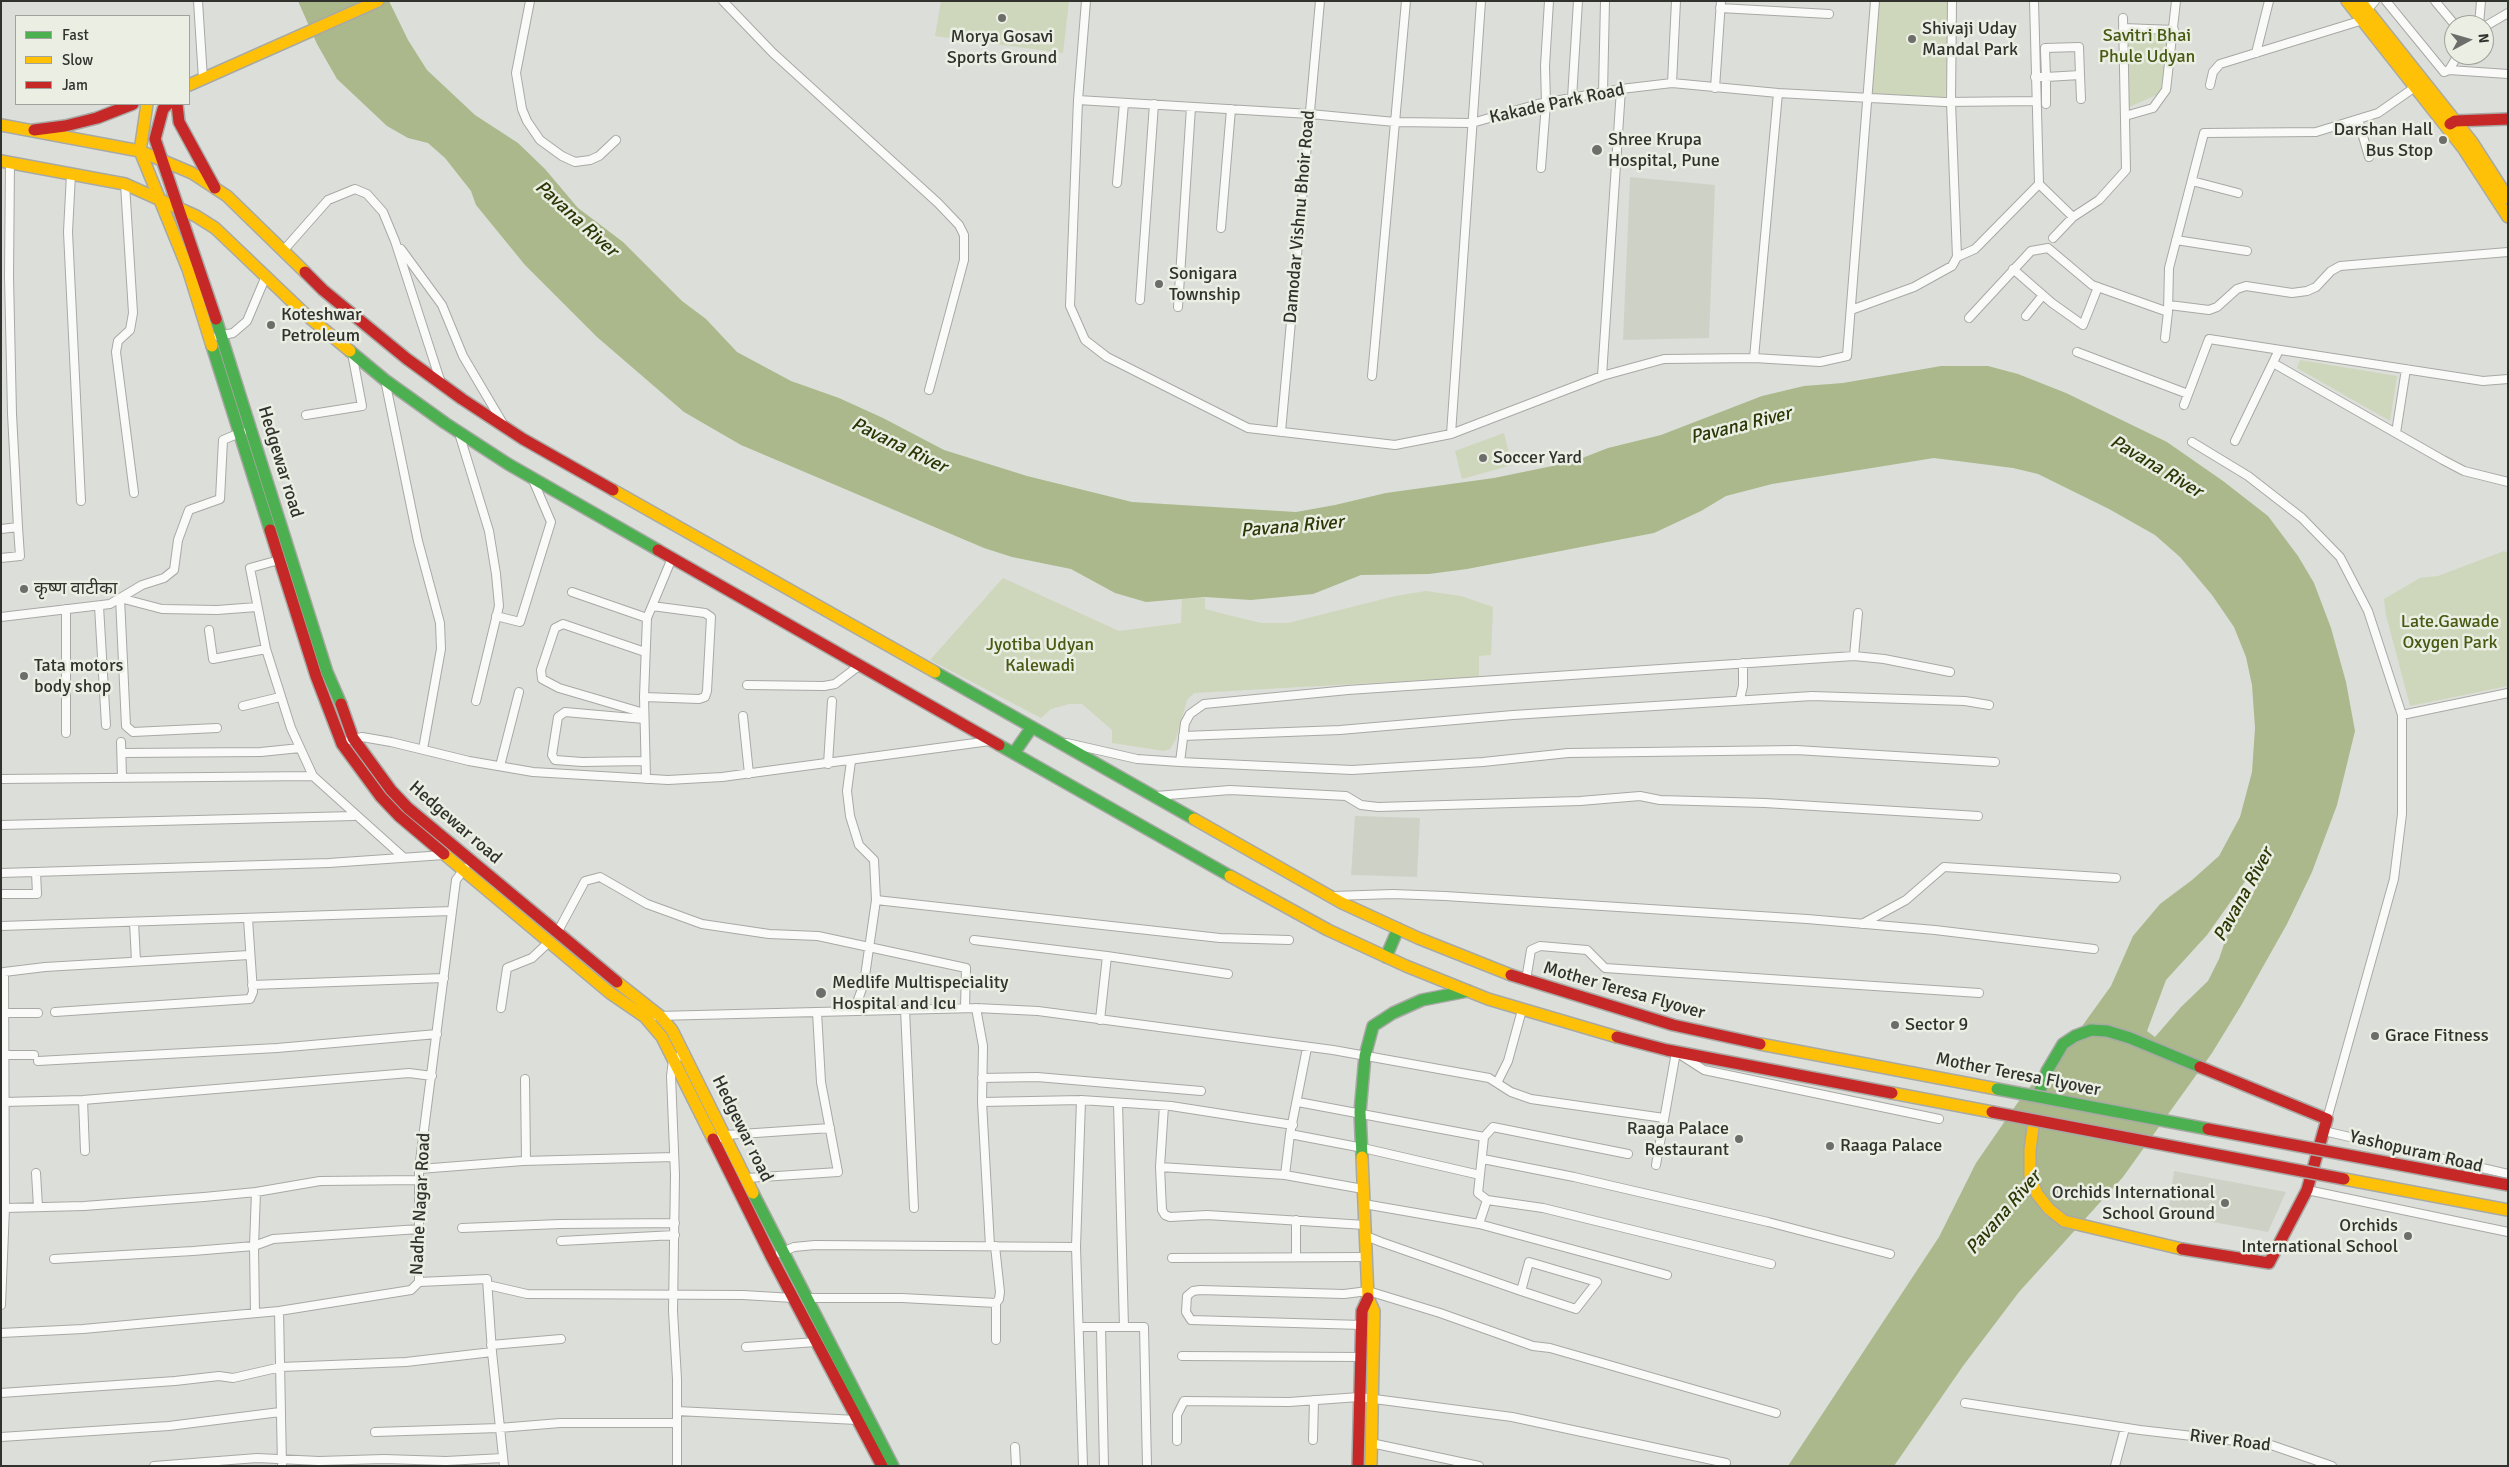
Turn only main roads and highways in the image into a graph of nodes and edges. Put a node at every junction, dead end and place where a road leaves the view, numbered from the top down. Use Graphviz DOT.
graph roads {
  1 [pos="378,1"];
  2 [pos="2347,1"];
  3 [pos="2363,11"];
  4 [pos="190,85"];
  5 [pos="131,105"];
  6 [pos="147,105"];
  7 [pos="167,105"];
  8 [pos="177,105"];
  9 [pos="2508,119"];
  10 [pos="2450,123"];
  11 [pos="1,125"];
  12 [pos="28,130"];
  13 [pos="140,151"];
  14 [pos="161,159"];
  15 [pos="6,161"];
  16 [pos="214,188"];
  17 [pos="2508,198"];
  18 [pos="160,200"];
  19 [pos="178,207"];
  20 [pos="2508,217"];
  21 [pos="1032,727"];
  22 [pos="347,741"];
  23 [pos="1014,753"];
  24 [pos="467,866"];
  25 [pos="1398,929"];
  26 [pos="553,937"];
  27 [pos="1386,957"];
  28 [pos="1468,991"];
  29 [pos="2038,1096"];
  30 [pos="2034,1120"];
  31 [pos="721,1138"];
  32 [pos="2508,1185"];
  33 [pos="2508,1210"];
  34 [pos="777,1255"];
  35 [pos="1368,1295"];
  36 [pos="1365,1397"];
  37 [pos="882,1466"];
  38 [pos="893,1466"];
  39 [pos="1358,1466"];
  40 [pos="1371,1466"];
  1 -- 4 [label="main road"];
  2 -- 3 [label="main road"];
  3 -- 10 [label="main road"];
  5 -- 12 [label="main road"];
  6 -- 13 [label="main road"];
  7 -- 14 [label="main road, Hedgewar road"];
  8 -- 16 [label="main road"];
  9 -- 10 [label="main road"];
  10 -- 17 [label="main road"];
  10 -- 20 [label="main road"];
  11 -- 12 [label="main road"];
  12 -- 13 [label="main road"];
  13 -- 14 [label="main road"];
  13 -- 18 [label="main road, Hedgewar road"];
  14 -- 16 [label="main road, Mother Teresa Flyover"];
  14 -- 19 [label="main road, Hedgewar road"];
  15 -- 18 [label="main road"];
  16 -- 21 [label="main road, Mother Teresa Flyover"];
  18 -- 19 [label="main road"];
  18 -- 22 [label="main road, Hedgewar road"];
  19 -- 22 [label="main road, Hedgewar road"];
  19 -- 23 [label="main road"];
  21 -- 23 [label="main road"];
  21 -- 25 [label="main road, Mother Teresa Flyover"];
  22 -- 24 [label="main road, Hedgewar road"];
  22 -- 24 [label="main road, Hedgewar road"];
  23 -- 27 [label="main road"];
  24 -- 26 [label="main road, Hedgewar road"];
  25 -- 27 [label="main road"];
  25 -- 29 [label="main road, Mother Teresa Flyover, bridge"];
  26 -- 31 [label="main road, Hedgewar road"];
  26 -- 31 [label="main road, Hedgewar road"];
  27 -- 28 [label="main road"];
  28 -- 30 [label="main road, bridge"];
  28 -- 35 [label="main road"];
  29 -- 30 [label="main road"];
  29 -- 32 [label="main road, Mother Teresa Flyover, bridge"];
  30 -- 33 [label="main road, bridge"];
  31 -- 34 [label="main road, Hedgewar road"];
  31 -- 34 [label="main road, Hedgewar road"];
  34 -- 37 [label="main road, Hedgewar road"];
  34 -- 38 [label="main road, Hedgewar road"];
  35 -- 36 [label="main road"];
  35 -- 36 [label="main road"];
  36 -- 39 [label="main road"];
  36 -- 40 [label="main road"];
}
